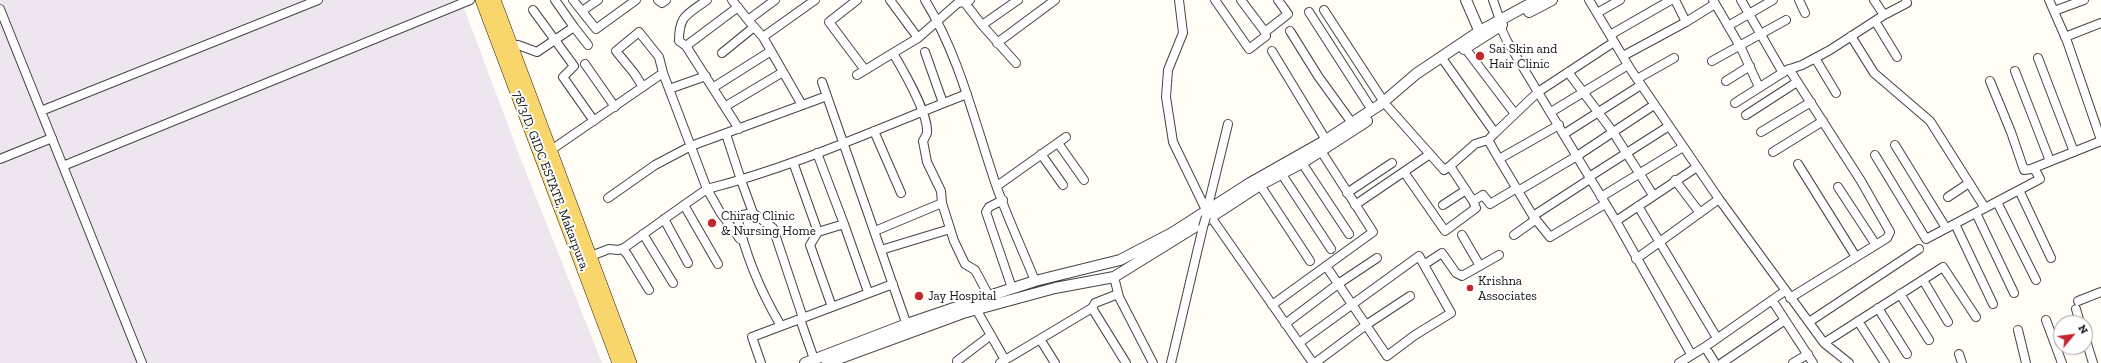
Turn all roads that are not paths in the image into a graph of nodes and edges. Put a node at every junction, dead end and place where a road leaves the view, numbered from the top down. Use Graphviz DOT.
graph roads {
  1 [pos="318,0"];
  2 [pos="470,0"];
  3 [pos="482,0"];
  4 [pos="494,0"];
  5 [pos="555,0"];
  6 [pos="573,0"];
  7 [pos="598,0"];
  8 [pos="636,0"];
  9 [pos="658,0"];
  10 [pos="666,0"];
  11 [pos="707,0"];
  12 [pos="732,0"];
  13 [pos="775,0"];
  14 [pos="815,0"];
  15 [pos="858,0"];
  16 [pos="890,0"];
  17 [pos="925,0"];
  18 [pos="1018,0"];
  19 [pos="1055,0"];
  20 [pos="1179,0"];
  21 [pos="1214,0"];
  22 [pos="1241,0"];
  23 [pos="1278,0"];
  24 [pos="1466,0"];
  25 [pos="1493,0"];
  26 [pos="1537,0"];
  27 [pos="1552,0"];
  28 [pos="1589,0"];
  29 [pos="1620,0"];
  30 [pos="1671,0"];
  31 [pos="1675,0"];
  32 [pos="1741,0"];
  33 [pos="1773,0"];
  34 [pos="1799,0"];
  35 [pos="1874,0"];
  36 [pos="1906,0"];
  37 [pos="2049,0"];
  38 [pos="2084,0"];
  39 [pos="967,2"];
  40 [pos="1714,2"];
  41 [pos="1470,5"];
  42 [pos="738,7"];
  43 [pos="0,9"];
  44 [pos="533,10"];
  45 [pos="1324,10"];
  46 [pos="582,11"];
  47 [pos="1309,12"];
  48 [pos="2054,12"];
  49 [pos="1597,13"];
  50 [pos="1805,13"];
  51 [pos="1748,14"];
  52 [pos="1884,15"];
  53 [pos="748,20"];
  54 [pos="1786,20"];
  55 [pos="938,21"];
  56 [pos="1875,21"];
  57 [pos="1686,22"];
  58 [pos="1500,23"];
  59 [pos="2101,23"];
  60 [pos="982,25"];
  61 [pos="1728,26"];
  62 [pos="574,27"];
  63 [pos="754,27"];
  64 [pos="1290,31"];
  65 [pos="1265,32"];
  66 [pos="1482,34"];
  67 [pos="1760,35"];
  68 [pos="1851,36"];
  69 [pos="763,37"];
  70 [pos="2065,37"];
  71 [pos="918,38"];
  72 [pos="1612,38"];
  73 [pos="555,40"];
  74 [pos="997,43"];
  75 [pos="511,45"];
  76 [pos="588,45"];
  77 [pos="686,46"];
  78 [pos="1740,46"];
  79 [pos="1465,48"];
  80 [pos="771,51"];
  81 [pos="1272,51"];
  82 [pos="925,52"];
  83 [pos="722,53"];
  84 [pos="893,53"];
  85 [pos="1623,56"];
  86 [pos="1897,57"];
  87 [pos="1674,58"];
  88 [pos="1815,58"];
  89 [pos="2038,58"];
  90 [pos="1712,61"];
  91 [pos="1444,62"];
  92 [pos="1016,63"];
  93 [pos="585,64"];
  94 [pos="1628,65"];
  95 [pos="1750,66"];
  96 [pos="865,70"];
  97 [pos="1786,71"];
  98 [pos="2015,71"];
  99 [pos="783,72"];
  100 [pos="1568,72"];
  101 [pos="663,73"];
  102 [pos="857,75"];
  103 [pos="706,76"];
  104 [pos="1726,81"];
  105 [pos="1990,81"];
  106 [pos="822,82"];
  107 [pos="1639,82"];
  108 [pos="1798,82"];
  109 [pos="643,87"];
  110 [pos="714,87"];
  111 [pos="1759,87"];
  112 [pos="669,89"];
  113 [pos="1538,92"];
  114 [pos="1584,92"];
  115 [pos="1836,93"];
  116 [pos="967,94"];
  117 [pos="827,96"];
  118 [pos="1811,102"];
  119 [pos="943,103"];
  120 [pos="1735,103"];
  121 [pos="1386,104"];
  122 [pos="802,105"];
  123 [pos="1654,105"];
  124 [pos="726,106"];
  125 [pos="615,107"];
  126 [pos="1372,110"];
  127 [pos="41,111"];
  128 [pos="922,112"];
  129 [pos="1551,112"];
  130 [pos="1599,112"];
  131 [pos="1515,114"];
  132 [pos="1746,115"];
  133 [pos="594,121"];
  134 [pos="1823,121"];
  135 [pos="1352,123"];
  136 [pos="1228,124"];
  137 [pos="1559,125"];
  138 [pos="1669,126"];
  139 [pos="739,129"];
  140 [pos="874,131"];
  141 [pos="1613,132"];
  142 [pos="1761,132"];
  143 [pos="1495,133"];
  144 [pos="726,134"];
  145 [pos="1564,134"];
  146 [pos="1066,137"];
  147 [pos="52,138"];
  148 [pos="1326,140"];
  149 [pos="1488,140"];
  150 [pos="2101,140"];
  151 [pos="844,142"];
  152 [pos="1058,143"];
  153 [pos="1895,145"];
  154 [pos="691,146"];
  155 [pos="1683,146"];
  156 [pos="551,150"];
  157 [pos="1321,151"];
  158 [pos="1773,152"];
  159 [pos="2074,152"];
  160 [pos="817,153"];
  161 [pos="1626,153"];
  162 [pos="1041,154"];
  163 [pos="1430,154"];
  164 [pos="1875,155"];
  165 [pos="1577,156"];
  166 [pos="0,159"];
  167 [pos="1499,159"];
  168 [pos="2050,161"];
  169 [pos="793,162"];
  170 [pos="1302,163"];
  171 [pos="1392,163"];
  172 [pos="1798,164"];
  173 [pos="63,166"];
  174 [pos="1450,166"];
  175 [pos="1697,167"];
  176 [pos="2034,168"];
  177 [pos="1404,172"];
  178 [pos="1281,173"];
  179 [pos="1638,174"];
  180 [pos="1590,178"];
  181 [pos="740,180"];
  182 [pos="1084,180"];
  183 [pos="1675,180"];
  184 [pos="1969,183"];
  185 [pos="1063,185"];
  186 [pos="1260,185"];
  187 [pos="997,186"];
  188 [pos="1838,187"];
  189 [pos="707,189"];
  190 [pos="1517,189"];
  191 [pos="1466,190"];
  192 [pos="2019,190"];
  193 [pos="901,193"];
  194 [pos="1347,193"];
  195 [pos="1653,195"];
  196 [pos="1948,197"];
  197 [pos="608,198"];
  198 [pos="1719,199"];
  199 [pos="1003,200"];
  200 [pos="1473,201"];
  201 [pos="1603,201"];
  202 [pos="1997,202"];
  203 [pos="942,203"];
  204 [pos="684,205"];
  205 [pos="1355,205"];
  206 [pos="1443,205"];
  207 [pos="1638,206"];
  208 [pos="1985,208"];
  209 [pos="754,212"];
  210 [pos="1700,213"];
  211 [pos="1976,213"];
  212 [pos="1208,215"];
  213 [pos="1534,218"];
  214 [pos="664,219"];
  215 [pos="1616,221"];
  216 [pos="844,224"];
  217 [pos="1955,224"];
  218 [pos="1946,228"];
  219 [pos="950,229"];
  220 [pos="875,231"];
  221 [pos="818,232"];
  222 [pos="643,234"];
  223 [pos="1349,234"];
  224 [pos="1514,235"];
  225 [pos="1462,236"];
  226 [pos="1660,242"];
  227 [pos="1876,245"];
  228 [pos="745,246"];
  229 [pos="622,249"];
  230 [pos="1331,249"];
  231 [pos="1918,249"];
  232 [pos="881,250"];
  233 [pos="1499,255"];
  234 [pos="591,256"];
  235 [pos="1856,257"];
  236 [pos="1377,258"];
  237 [pos="2051,258"];
  238 [pos="1636,259"];
  239 [pos="1310,261"];
  240 [pos="688,263"];
  241 [pos="718,264"];
  242 [pos="1425,264"];
  243 [pos="1326,266"];
  244 [pos="1480,266"];
  245 [pos="1114,277"];
  246 [pos="1923,280"];
  247 [pos="2036,280"];
  248 [pos="1035,281"];
  249 [pos="673,283"];
  250 [pos="893,284"];
  251 [pos="1338,284"];
  252 [pos="1012,288"];
  253 [pos="649,290"];
  254 [pos="868,292"];
  255 [pos="2101,292"];
  256 [pos="2014,293"];
  257 [pos="1118,294"];
  258 [pos="1788,294"];
  259 [pos="1900,294"];
  260 [pos="989,296"];
  261 [pos="1410,296"];
  262 [pos="1772,300"];
  263 [pos="1352,304"];
  264 [pos="1993,304"];
  265 [pos="1272,305"];
  266 [pos="832,307"];
  267 [pos="1092,308"];
  268 [pos="1878,308"];
  269 [pos="976,309"];
  270 [pos="2079,315"];
  271 [pos="1976,317"];
  272 [pos="802,318"];
  273 [pos="1785,320"];
  274 [pos="2046,320"];
  275 [pos="1858,321"];
  276 [pos="1809,322"];
  277 [pos="1948,322"];
  278 [pos="1285,324"];
  279 [pos="1366,325"];
  280 [pos="781,326"];
  281 [pos="908,328"];
  282 [pos="2018,330"];
  283 [pos="991,335"];
  284 [pos="1717,338"];
  285 [pos="1040,339"];
  286 [pos="1929,340"];
  287 [pos="1299,343"];
  288 [pos="1824,343"];
  289 [pos="1706,347"];
  290 [pos="1808,354"];
  291 [pos="1908,354"];
  292 [pos="1959,354"];
  293 [pos="1686,360"];
  294 [pos="809,361"];
  295 [pos="957,361"];
  296 [pos="1002,362"];
  297 [pos="1152,362"];
  298 [pos="142,363"];
  299 [pos="619,363"];
  300 [pos="630,363"];
  301 [pos="761,363"];
  302 [pos="826,363"];
  303 [pos="1055,363"];
  304 [pos="1126,363"];
  305 [pos="1170,363"];
  306 [pos="1314,363"];
  307 [pos="1715,363"];
  308 [pos="1722,363"];
  309 [pos="1793,363"];
  310 [pos="1813,363"];
  311 [pos="1849,363"];
  312 [pos="1885,363"];
  313 [pos="1962,363"];
  314 [pos="2026,363"];
  315 [pos="2062,363"];
  1 -- 127 [label="street"];
  2 -- 173 [label="street"];
  3 -- 299 [label="main road, 78/3/D, GIDC ESTATE, Makarpura,"];
  4 -- 75 [label="main road, 78/3/D, GIDC ESTATE, Makarpura,"];
  5 -- 62 [label="street"];
  6 -- 46 [label="street"];
  7 -- 46 [label="street"];
  8 -- 46 [label="street"];
  9 -- 10 [label="street"];
  11 -- 77 [label="street"];
  12 -- 42 [label="street"];
  13 -- 53 [label="street"];
  14 -- 69 [label="street"];
  15 -- 96 [label="street"];
  16 -- 71 [label="street"];
  17 -- 55 [label="street"];
  18 -- 60 [label="street"];
  19 -- 74 [label="street"];
  20 -- 212 [label="street"];
  21 -- 65 [label="street"];
  22 -- 65 [label="street"];
  23 -- 65 [label="street"];
  24 -- 41 [label="street"];
  25 -- 58 [label="street"];
  26 -- 58 [label="street"];
  27 -- 58 [label="street"];
  28 -- 49 [label="street"];
  29 -- 49 [label="street"];
  30 -- 72 [label="street"];
  31 -- 57 [label="street"];
  32 -- 51 [label="street"];
  33 -- 51 [label="street"];
  34 -- 50 [label="street"];
  35 -- 52 [label="street"];
  36 -- 52 [label="street"];
  37 -- 48 [label="street"];
  38 -- 48 [label="street"];
  39 -- 55 [label="street"];
  39 -- 60 [label="street"];
  40 -- 57 [label="street"];
  40 -- 61 [label="street"];
  41 -- 66 [label="street"];
  42 -- 53 [label="street"];
  42 -- 77 [label="street"];
  43 -- 127 [label="street"];
  44 -- 73 [label="street"];
  45 -- 121 [label="street"];
  47 -- 126 [label="street"];
  48 -- 70 [label="street"];
  49 -- 72 [label="street"];
  51 -- 61 [label="street"];
  51 -- 67 [label="street"];
  52 -- 56 [label="street"];
  53 -- 63 [label="street"];
  54 -- 67 [label="street"];
  55 -- 71 [label="street"];
  55 -- 116 [label="street"];
  56 -- 68 [label="street"];
  56 -- 86 [label="street"];
  57 -- 85 [label="street"];
  58 -- 66 [label="street"];
  58 -- 113 [label="street"];
  59 -- 70 [label="street"];
  60 -- 74 [label="street"];
  61 -- 78 [label="street"];
  62 -- 73 [label="street"];
  62 -- 76 [label="street"];
  63 -- 69 [label="street"];
  63 -- 83 [label="street"];
  64 -- 135 [label="street"];
  66 -- 79 [label="street"];
  66 -- 121 [label="street"];
  67 -- 78 [label="street"];
  67 -- 97 [label="street"];
  68 -- 88 [label="street"];
  68 -- 184 [label="street"];
  69 -- 80 [label="street"];
  70 -- 150 [label="street"];
  71 -- 84 [label="street"];
  72 -- 85 [label="street"];
  72 -- 100 [label="street"];
  73 -- 75 [label="street"];
  73 -- 133 [label="street"];
  74 -- 92 [label="street"];
  75 -- 156 [label="main road, 78/3/D, GIDC ESTATE, Makarpura,"];
  77 -- 103 [label="street"];
  78 -- 90 [label="street"];
  78 -- 95 [label="street"];
  79 -- 91 [label="street"];
  79 -- 131 [label="street"];
  80 -- 99 [label="street"];
  80 -- 110 [label="street"];
  81 -- 148 [label="street"];
  82 -- 119 [label="street"];
  84 -- 96 [label="street"];
  84 -- 128 [label="street"];
  85 -- 94 [label="street"];
  87 -- 107 [label="street"];
  88 -- 97 [label="street"];
  88 -- 115 [label="street"];
  89 -- 159 [label="street"];
  91 -- 121 [label="street"];
  91 -- 143 [label="street"];
  93 -- 125 [label="street"];
  94 -- 107 [label="street"];
  94 -- 114 [label="street"];
  95 -- 104 [label="street"];
  95 -- 111 [label="street"];
  96 -- 102 [label="street"];
  97 -- 108 [label="street"];
  97 -- 111 [label="street"];
  98 -- 168 [label="street"];
  99 -- 122 [label="street"];
  99 -- 124 [label="street"];
  100 -- 113 [label="street"];
  100 -- 114 [label="street"];
  101 -- 109 [label="street"];
  101 -- 109 [label="street"];
  101 -- 112 [label="street"];
  103 -- 110 [label="street"];
  103 -- 112 [label="street"];
  105 -- 176 [label="street"];
  106 -- 117 [label="street"];
  107 -- 123 [label="street"];
  107 -- 130 [label="street"];
  108 -- 118 [label="street"];
  108 -- 132 [label="street"];
  109 -- 125 [label="street"];
  110 -- 124 [label="street"];
  111 -- 120 [label="street"];
  112 -- 154 [label="street"];
  113 -- 129 [label="street"];
  113 -- 131 [label="street"];
  114 -- 129 [label="street"];
  114 -- 130 [label="street"];
  116 -- 119 [label="street"];
  116 -- 187 [label="street"];
  117 -- 122 [label="street"];
  117 -- 151 [label="street"];
  118 -- 134 [label="street"];
  118 -- 142 [label="street"];
  119 -- 128 [label="street"];
  121 -- 126 [label="street"];
  121 -- 157 [label="street"];
  121 -- 163 [label="street"];
  122 -- 139 [label="street"];
  123 -- 138 [label="street"];
  123 -- 141 [label="street"];
  124 -- 139 [label="street"];
  125 -- 133 [label="street"];
  126 -- 135 [label="street"];
  127 -- 147 [label="street"];
  128 -- 140 [label="street"];
  128 -- 203 [label="street"];
  129 -- 137 [label="street"];
  130 -- 141 [label="street"];
  130 -- 145 [label="street"];
  131 -- 143 [label="street"];
  133 -- 156 [label="street"];
  134 -- 158 [label="street"];
  134 -- 227 [label="street"];
  135 -- 148 [label="street"];
  136 -- 212 [label="street"];
  137 -- 145 [label="street"];
  137 -- 167 [label="street"];
  138 -- 155 [label="street"];
  138 -- 161 [label="street"];
  139 -- 144 [label="street"];
  140 -- 151 [label="street"];
  140 -- 193 [label="street"];
  141 -- 161 [label="street"];
  141 -- 165 [label="street"];
  143 -- 149 [label="street"];
  144 -- 154 [label="street"];
  144 -- 181 [label="street"];
  145 -- 165 [label="street"];
  146 -- 152 [label="street"];
  147 -- 166 [label="street"];
  147 -- 173 [label="street"];
  148 -- 212 [label="street"];
  149 -- 167 [label="street"];
  149 -- 174 [label="street"];
  150 -- 159 [label="street"];
  151 -- 160 [label="street"];
  151 -- 220 [label="street"];
  152 -- 162 [label="street"];
  152 -- 182 [label="street"];
  153 -- 218 [label="street"];
  154 -- 189 [label="street"];
  154 -- 197 [label="street"];
  155 -- 175 [label="street"];
  155 -- 179 [label="street"];
  156 -- 234 [label="main road, 78/3/D, GIDC ESTATE, Makarpura,"];
  157 -- 170 [label="street"];
  157 -- 194 [label="street"];
  159 -- 168 [label="street"];
  160 -- 169 [label="street"];
  160 -- 216 [label="street"];
  161 -- 179 [label="street"];
  161 -- 180 [label="street"];
  162 -- 185 [label="street"];
  162 -- 187 [label="street"];
  163 -- 174 [label="street"];
  163 -- 177 [label="street"];
  164 -- 218 [label="street"];
  165 -- 180 [label="street"];
  165 -- 190 [label="street"];
  167 -- 190 [label="street"];
  168 -- 176 [label="street"];
  169 -- 181 [label="street"];
  169 -- 221 [label="street"];
  170 -- 178 [label="street"];
  170 -- 223 [label="street"];
  171 -- 194 [label="street"];
  172 -- 235 [label="street"];
  173 -- 298 [label="street"];
  174 -- 191 [label="street"];
  175 -- 183 [label="street"];
  175 -- 198 [label="street"];
  176 -- 192 [label="street"];
  177 -- 200 [label="street"];
  177 -- 205 [label="street"];
  178 -- 186 [label="street"];
  178 -- 230 [label="street"];
  179 -- 195 [label="street"];
  179 -- 201 [label="street"];
  180 -- 201 [label="street"];
  180 -- 213 [label="street"];
  181 -- 189 [label="street"];
  181 -- 209 [label="street"];
  183 -- 195 [label="street"];
  183 -- 210 [label="street"];
  184 -- 196 [label="street"];
  184 -- 208 [label="street"];
  186 -- 212 [label="street"];
  186 -- 239 [label="street"];
  187 -- 199 [label="street"];
  188 -- 227 [label="street"];
  189 -- 204 [label="street"];
  189 -- 228 [label="street"];
  190 -- 200 [label="street"];
  190 -- 213 [label="street"];
  191 -- 200 [label="street"];
  191 -- 206 [label="street"];
  192 -- 202 [label="street"];
  192 -- 237 [label="street"];
  194 -- 205 [label="street"];
  195 -- 207 [label="street"];
  198 -- 210 [label="street"];
  198 -- 258 [label="street"];
  199 -- 248 [label="street"];
  199 -- 252 [label="street"];
  201 -- 213 [label="street"];
  201 -- 215 [label="street"];
  202 -- 208 [label="street"];
  202 -- 247 [label="street"];
  203 -- 219 [label="street"];
  203 -- 220 [label="street"];
  204 -- 214 [label="street"];
  204 -- 241 [label="street"];
  205 -- 243 [label="street"];
  207 -- 215 [label="street"];
  207 -- 226 [label="street"];
  208 -- 211 [label="street"];
  209 -- 228 [label="street"];
  209 -- 272 [label="street"];
  210 -- 226 [label="street"];
  211 -- 217 [label="street"];
  211 -- 256 [label="street"];
  212 -- 245 [label="street"];
  212 -- 248 [label="street"];
  212 -- 265 [label="street"];
  212 -- 305 [label="street, bridge"];
  213 -- 224 [label="street"];
  214 -- 222 [label="street"];
  214 -- 240 [label="street"];
  215 -- 238 [label="street"];
  216 -- 221 [label="street"];
  216 -- 254 [label="street"];
  217 -- 218 [label="street"];
  217 -- 264 [label="street"];
  219 -- 232 [label="street"];
  219 -- 260 [label="street"];
  220 -- 232 [label="street"];
  221 -- 266 [label="street"];
  222 -- 229 [label="street"];
  222 -- 249 [label="street"];
  225 -- 244 [label="street"];
  226 -- 238 [label="street"];
  226 -- 284 [label="street"];
  227 -- 235 [label="street"];
  228 -- 280 [label="street"];
  229 -- 234 [label="street"];
  229 -- 253 [label="street"];
  231 -- 276 [label="street"];
  232 -- 250 [label="street"];
  233 -- 244 [label="street"];
  234 -- 300 [label="main road, 78/3/D, GIDC ESTATE, Makarpura,"];
  235 -- 258 [label="street"];
  236 -- 251 [label="street"];
  238 -- 293 [label="street"];
  242 -- 244 [label="street"];
  242 -- 263 [label="street"];
  242 -- 279 [label="street"];
  243 -- 251 [label="street"];
  243 -- 265 [label="street"];
  245 -- 257 [label="street"];
  245 -- 269 [label="street"];
  246 -- 259 [label="street"];
  246 -- 271 [label="street"];
  246 -- 277 [label="street"];
  248 -- 252 [label="street"];
  250 -- 254 [label="street"];
  250 -- 281 [label="street"];
  251 -- 263 [label="street"];
  251 -- 278 [label="street"];
  252 -- 260 [label="street"];
  254 -- 266 [label="street"];
  255 -- 270 [label="street"];
  257 -- 267 [label="street"];
  257 -- 297 [label="street"];
  258 -- 262 [label="street"];
  258 -- 276 [label="street"];
  259 -- 268 [label="street"];
  259 -- 286 [label="street"];
  260 -- 281 [label="street"];
  261 -- 279 [label="street"];
  262 -- 273 [label="street"];
  262 -- 284 [label="street"];
  263 -- 279 [label="street"];
  263 -- 287 [label="street"];
  265 -- 278 [label="street"];
  266 -- 272 [label="street"];
  267 -- 285 [label="street"];
  267 -- 304 [label="street"];
  268 -- 275 [label="street"];
  268 -- 291 [label="street"];
  269 -- 281 [label="street"];
  269 -- 283 [label="street"];
  272 -- 280 [label="street"];
  272 -- 294 [label="street"];
  273 -- 290 [label="street"];
  273 -- 308 [label="street"];
  274 -- 315 [label="street"];
  275 -- 288 [label="street"];
  275 -- 312 [label="street"];
  276 -- 288 [label="street"];
  278 -- 287 [label="street"];
  279 -- 306 [label="street"];
  280 -- 301 [label="street"];
  281 -- 294 [label="street"];
  281 -- 302 [label="street"];
  282 -- 314 [label="street"];
  283 -- 295 [label="street"];
  283 -- 296 [label="street"];
  284 -- 289 [label="street"];
  285 -- 296 [label="street"];
  285 -- 303 [label="street"];
  287 -- 306 [label="street"];
  288 -- 311 [label="street"];
  289 -- 293 [label="street"];
  289 -- 307 [label="street"];
  290 -- 309 [label="street"];
  290 -- 310 [label="street"];
  292 -- 313 [label="street"];
}
